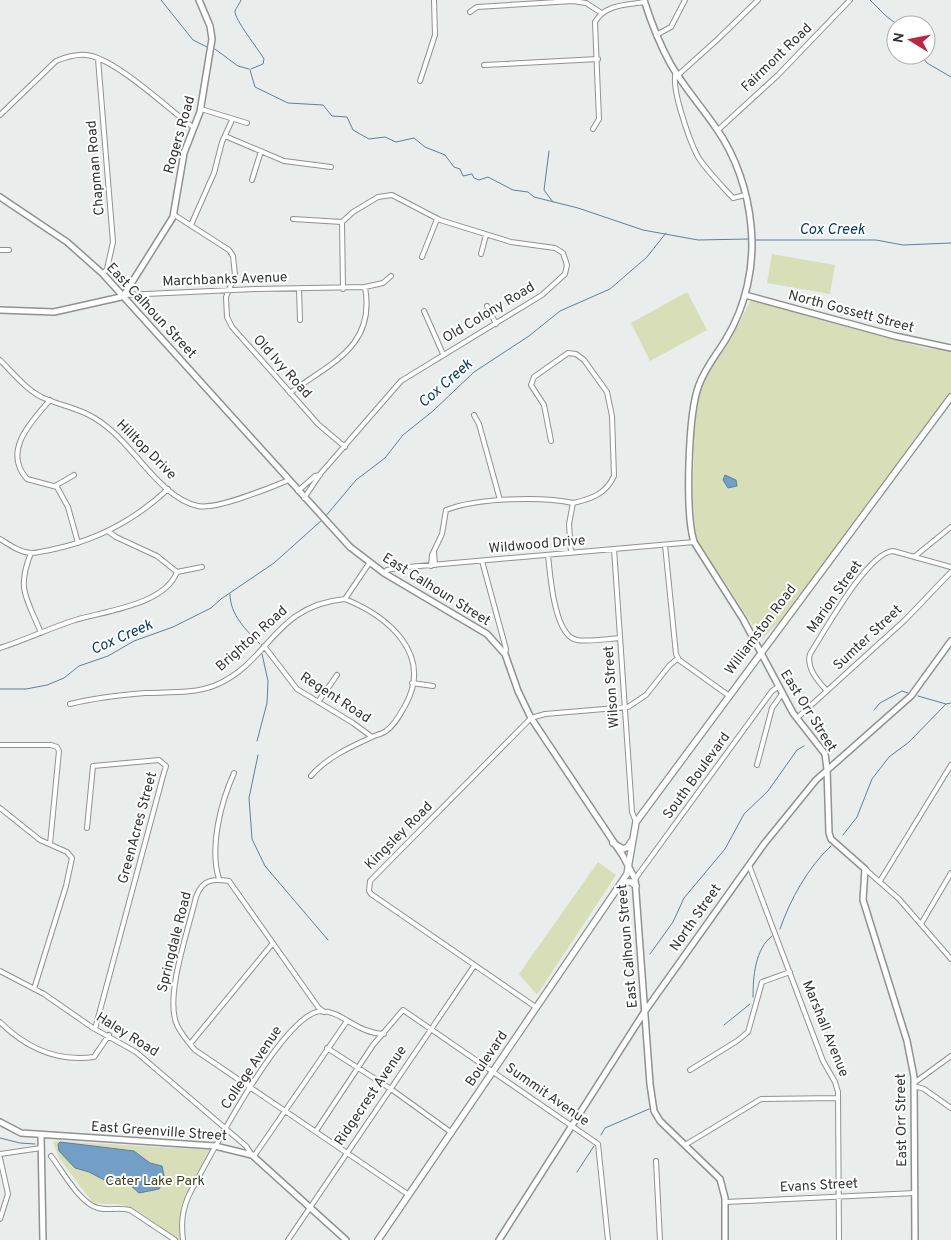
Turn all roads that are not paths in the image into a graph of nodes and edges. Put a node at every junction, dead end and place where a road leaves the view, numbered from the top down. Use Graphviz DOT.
graph roads {
  1 [pos="199,0"];
  2 [pos="434,0"];
  3 [pos="685,0"];
  4 [pos="758,0"];
  5 [pos="850,0"];
  6 [pos="645,1"];
  7 [pos="470,12"];
  8 [pos="600,12"];
  9 [pos="656,35"];
  10 [pos="98,58"];
  11 [pos="598,59"];
  12 [pos="484,65"];
  13 [pos="677,73"];
  14 [pos="420,80"];
  15 [pos="201,109"];
  16 [pos="0,115"];
  17 [pos="232,120"];
  18 [pos="247,123"];
  19 [pos="193,127"];
  20 [pos="593,128"];
  21 [pos="718,130"];
  22 [pos="225,136"];
  23 [pos="261,150"];
  24 [pos="331,167"];
  25 [pos="252,180"];
  26 [pos="746,195"];
  27 [pos="0,197"];
  28 [pos="173,214"];
  29 [pos="293,219"];
  30 [pos="437,219"];
  31 [pos="342,222"];
  32 [pos="191,225"];
  33 [pos="486,235"];
  34 [pos="0,250"];
  35 [pos="9,250"];
  36 [pos="481,254"];
  37 [pos="422,257"];
  38 [pos="103,274"];
  39 [pos="391,276"];
  40 [pos="365,287"];
  41 [pos="343,288"];
  42 [pos="299,289"];
  43 [pos="228,290"];
  44 [pos="745,294"];
  45 [pos="124,295"];
  46 [pos="486,306"];
  47 [pos="0,310"];
  48 [pos="424,311"];
  49 [pos="300,320"];
  50 [pos="496,324"];
  51 [pos="951,348"];
  52 [pos="444,354"];
  53 [pos="0,360"];
  54 [pos="290,393"];
  55 [pos="951,397"];
  56 [pos="50,400"];
  57 [pos="474,415"];
  58 [pos="551,441"];
  59 [pos="345,448"];
  60 [pos="74,475"];
  61 [pos="320,475"];
  62 [pos="288,480"];
  63 [pos="55,486"];
  64 [pos="168,489"];
  65 [pos="298,491"];
  66 [pos="304,498"];
  67 [pos="500,500"];
  68 [pos="573,503"];
  69 [pos="951,527"];
  70 [pos="109,532"];
  71 [pos="0,539"];
  72 [pos="694,542"];
  73 [pos="78,543"];
  74 [pos="665,545"];
  75 [pos="614,549"];
  76 [pos="31,553"];
  77 [pos="571,553"];
  78 [pos="548,555"];
  79 [pos="914,556"];
  80 [pos="482,561"];
  81 [pos="370,562"];
  82 [pos="433,566"];
  83 [pos="202,567"];
  84 [pos="951,567"];
  85 [pos="177,572"];
  86 [pos="951,572"];
  87 [pos="384,573"];
  88 [pos="345,599"];
  89 [pos="41,633"];
  90 [pos="620,638"];
  91 [pos="951,641"];
  92 [pos="264,646"];
  93 [pos="0,648"];
  94 [pos="760,651"];
  95 [pos="505,654"];
  96 [pos="678,658"];
  97 [pos="337,675"];
  98 [pos="412,683"];
  99 [pos="433,686"];
  100 [pos="778,687"];
  101 [pos="827,691"];
  102 [pos="782,694"];
  103 [pos="728,695"];
  104 [pos="318,702"];
  105 [pos="70,704"];
  106 [pos="625,708"];
  107 [pos="531,718"];
  108 [pos="797,718"];
  109 [pos="372,737"];
  110 [pos="0,745"];
  111 [pos="757,765"];
  112 [pos="951,765"];
  113 [pos="827,769"];
  114 [pos="234,773"];
  115 [pos="311,776"];
  116 [pos="0,808"];
  117 [pos="636,822"];
  118 [pos="87,828"];
  119 [pos="632,840"];
  120 [pos="613,843"];
  121 [pos="50,844"];
  122 [pos="749,864"];
  123 [pos="628,866"];
  124 [pos="866,869"];
  125 [pos="951,873"];
  126 [pos="219,879"];
  127 [pos="635,879"];
  128 [pos="880,881"];
  129 [pos="622,882"];
  130 [pos="636,886"];
  131 [pos="616,891"];
  132 [pos="921,924"];
  133 [pos="273,942"];
  134 [pos="951,959"];
  135 [pos="474,966"];
  136 [pos="0,971"];
  137 [pos="790,972"];
  138 [pos="34,989"];
  139 [pos="537,1008"];
  140 [pos="645,1011"];
  141 [pos="324,1012"];
  142 [pos="346,1021"];
  143 [pos="0,1022"];
  144 [pos="432,1028"];
  145 [pos="95,1029"];
  146 [pos="384,1034"];
  147 [pos="109,1035"];
  148 [pos="190,1044"];
  149 [pos="327,1048"];
  150 [pos="951,1056"];
  151 [pos="357,1068"];
  152 [pos="690,1070"];
  153 [pos="494,1071"];
  154 [pos="914,1084"];
  155 [pos="251,1087"];
  156 [pos="391,1089"];
  157 [pos="838,1098"];
  158 [pos="951,1108"];
  159 [pos="286,1110"];
  160 [pos="0,1122"];
  161 [pos="572,1125"];
  162 [pos="225,1127"];
  163 [pos="316,1131"];
  164 [pos="452,1132"];
  165 [pos="41,1135"];
  166 [pos="685,1145"];
  167 [pos="214,1146"];
  168 [pos="41,1148"];
  169 [pos="346,1152"];
  170 [pos="0,1154"];
  171 [pos="50,1156"];
  172 [pos="253,1156"];
  173 [pos="0,1158"];
  174 [pos="656,1161"];
  175 [pos="915,1193"];
  176 [pos="409,1195"];
  177 [pos="838,1196"];
  178 [pos="725,1202"];
  179 [pos="310,1207"];
  180 [pos="0,1219"];
  181 [pos="501,1239"];
  182 [pos="43,1240"];
  183 [pos="175,1240"];
  184 [pos="183,1240"];
  185 [pos="288,1240"];
  186 [pos="346,1240"];
  187 [pos="378,1240"];
  188 [pos="608,1240"];
  189 [pos="660,1240"];
  190 [pos="725,1240"];
  191 [pos="839,1240"];
  192 [pos="915,1240"];
  1 -- 15 [label="street, Rogers Road"];
  2 -- 14 [label="street"];
  3 -- 9 [label="street"];
  4 -- 13 [label="street"];
  5 -- 21 [label="street, Fairmont Road"];
  6 -- 8 [label="street"];
  6 -- 9 [label="street, East Orr Street"];
  7 -- 8 [label="street"];
  8 -- 11 [label="street"];
  9 -- 13 [label="street, East Orr Street"];
  10 -- 16 [label="street"];
  10 -- 19 [label="street"];
  10 -- 38 [label="street, Chapman Road"];
  11 -- 12 [label="street"];
  11 -- 20 [label="street"];
  13 -- 21 [label="street, East Orr Street"];
  13 -- 26 [label="street"];
  15 -- 17 [label="street"];
  15 -- 19 [label="street, Rogers Road"];
  17 -- 18 [label="street"];
  17 -- 22 [label="street"];
  19 -- 28 [label="street, Rogers Road"];
  21 -- 26 [label="street, East Orr Street"];
  22 -- 23 [label="street"];
  22 -- 32 [label="street"];
  23 -- 24 [label="street"];
  23 -- 25 [label="street"];
  26 -- 44 [label="street, East Orr Street"];
  27 -- 38 [label="street, East Calhoun Street"];
  28 -- 32 [label="street, Old Ivy Road"];
  28 -- 45 [label="street, Rogers Road"];
  29 -- 31 [label="street"];
  30 -- 31 [label="street, Old Colony Road"];
  30 -- 33 [label="street, Old Colony Road"];
  30 -- 37 [label="street"];
  31 -- 41 [label="street"];
  32 -- 43 [label="street, Old Ivy Road"];
  33 -- 36 [label="street"];
  33 -- 50 [label="street, Old Colony Road"];
  34 -- 35 [label="street"];
  38 -- 45 [label="street, East Calhoun Street"];
  39 -- 40 [label="street, Marchbanks Avenue"];
  40 -- 41 [label="street, Marchbanks Avenue"];
  40 -- 54 [label="street"];
  41 -- 42 [label="street, Marchbanks Avenue"];
  42 -- 43 [label="street, Marchbanks Avenue"];
  42 -- 49 [label="street"];
  43 -- 45 [label="street, Marchbanks Avenue"];
  43 -- 54 [label="street, Old Ivy Road"];
  44 -- 51 [label="street, North Gossett Street"];
  44 -- 72 [label="street, East Orr Street"];
  45 -- 47 [label="street, Marchbanks Avenue"];
  45 -- 62 [label="street, East Calhoun Street"];
  46 -- 50 [label="street"];
  48 -- 52 [label="street"];
  50 -- 52 [label="street, Old Colony Road"];
  52 -- 59 [label="street, Old Colony Road"];
  53 -- 56 [label="street, Hilltop Drive"];
  54 -- 59 [label="street, Old Ivy Road"];
  55 -- 94 [label="main road, Williamston Road"];
  56 -- 63 [label="street"];
  56 -- 64 [label="street, Hilltop Drive"];
  57 -- 67 [label="street"];
  58 -- 68 [label="street"];
  59 -- 61 [label="street, Old Colony Road"];
  60 -- 63 [label="street"];
  61 -- 65 [label="street, Old Colony Road"];
  61 -- 66 [label="street, Old Colony Road"];
  62 -- 64 [label="street, Hilltop Drive"];
  62 -- 65 [label="street, East Calhoun Street"];
  63 -- 73 [label="street"];
  64 -- 70 [label="street"];
  65 -- 66 [label="street, East Calhoun Street"];
  66 -- 81 [label="street, East Calhoun Street"];
  67 -- 68 [label="street"];
  67 -- 82 [label="street"];
  68 -- 77 [label="street"];
  69 -- 79 [label="street"];
  70 -- 73 [label="street"];
  70 -- 85 [label="street"];
  71 -- 76 [label="street"];
  72 -- 74 [label="street, Wildwood Drive"];
  72 -- 94 [label="street, East Orr Street"];
  73 -- 76 [label="street"];
  74 -- 75 [label="street, Wildwood Drive"];
  74 -- 96 [label="street"];
  75 -- 77 [label="street, Wildwood Drive"];
  75 -- 90 [label="street, Wilson Street"];
  76 -- 89 [label="street"];
  77 -- 78 [label="street, Wildwood Drive"];
  78 -- 80 [label="street, Wildwood Drive"];
  78 -- 90 [label="street"];
  79 -- 84 [label="street, Marion Street"];
  79 -- 101 [label="street, Marion Street"];
  80 -- 82 [label="street, Wildwood Drive"];
  80 -- 95 [label="street"];
  81 -- 87 [label="street, East Calhoun Street"];
  81 -- 88 [label="street"];
  82 -- 87 [label="street, Wildwood Drive"];
  83 -- 85 [label="street"];
  85 -- 89 [label="street"];
  86 -- 101 [label="street, Sumter Street"];
  87 -- 95 [label="street, East Calhoun Street"];
  88 -- 92 [label="street, Brighton Road"];
  88 -- 98 [label="street, Regent Road"];
  89 -- 93 [label="street"];
  90 -- 106 [label="street, Wilson Street"];
  91 -- 113 [label="street, North Street"];
  92 -- 104 [label="street, Regent Road"];
  92 -- 105 [label="street, Brighton Road"];
  94 -- 100 [label="street, East Orr Street"];
  94 -- 103 [label="main road, Williamston Road"];
  95 -- 107 [label="street, East Calhoun Street"];
  96 -- 103 [label="street"];
  96 -- 106 [label="street"];
  97 -- 104 [label="street"];
  98 -- 99 [label="street"];
  98 -- 109 [label="street, Regent Road"];
  100 -- 102 [label="street, East Orr Street"];
  100 -- 127 [label="street, South Boulevard"];
  101 -- 108 [label="street, Sumter Street"];
  102 -- 108 [label="street, East Orr Street"];
  102 -- 111 [label="street"];
  103 -- 117 [label="main road, Williamston Road"];
  104 -- 109 [label="street, Regent Road"];
  106 -- 107 [label="street"];
  106 -- 117 [label="street, Wilson Street"];
  107 -- 120 [label="street, East Calhoun Street"];
  107 -- 135 [label="street, Kingsley Road"];
  108 -- 113 [label="street, East Orr Street"];
  109 -- 115 [label="street"];
  110 -- 121 [label="street"];
  112 -- 128 [label="street"];
  113 -- 122 [label="street, North Street"];
  113 -- 124 [label="street, East Orr Street"];
  114 -- 126 [label="street"];
  116 -- 121 [label="street"];
  117 -- 119 [label="main road, Williamston Road"];
  118 -- 145 [label="street, GreenAcres Street"];
  119 -- 120 [label="main road"];
  119 -- 123 [label="main road, Williamston Road"];
  120 -- 123 [label="street, East Calhoun Street"];
  121 -- 138 [label="street"];
  122 -- 137 [label="street, Marshall Avenue"];
  122 -- 140 [label="street, North Street"];
  123 -- 127 [label="street, East Calhoun Street"];
  123 -- 129 [label="main road, Williamston Road"];
  124 -- 128 [label="street"];
  124 -- 154 [label="street, East Orr Street"];
  125 -- 132 [label="street"];
  126 -- 133 [label="street"];
  126 -- 148 [label="street, Springdale Road"];
  127 -- 130 [label="street, East Calhoun Street"];
  128 -- 132 [label="street"];
  129 -- 130 [label="main road"];
  129 -- 131 [label="main road, Williamston Road"];
  130 -- 140 [label="street, East Calhoun Street"];
  131 -- 139 [label="main road, Boulevard"];
  132 -- 134 [label="street"];
  133 -- 141 [label="street"];
  133 -- 148 [label="street"];
  135 -- 139 [label="street, Kingsley Road"];
  135 -- 144 [label="street, Ridgecrest Avenue"];
  136 -- 138 [label="street, Haley Road"];
  137 -- 152 [label="street"];
  137 -- 157 [label="street, Marshall Avenue"];
  138 -- 145 [label="street, Haley Road"];
  139 -- 153 [label="main road, Boulevard"];
  140 -- 161 [label="street, North Street"];
  140 -- 166 [label="street, East Calhoun Street"];
  141 -- 142 [label="street"];
  141 -- 155 [label="street, College Avenue"];
  142 -- 146 [label="street"];
  142 -- 149 [label="street"];
  143 -- 147 [label="street"];
  144 -- 146 [label="street, Summit Avenue"];
  144 -- 153 [label="street, Summit Avenue"];
  144 -- 156 [label="street, Ridgecrest Avenue"];
  145 -- 147 [label="street, Haley Road"];
  146 -- 151 [label="street"];
  147 -- 162 [label="street, Haley Road"];
  148 -- 155 [label="street, Springdale Road"];
  149 -- 151 [label="street"];
  149 -- 159 [label="street"];
  150 -- 154 [label="street"];
  151 -- 156 [label="street"];
  151 -- 163 [label="street"];
  153 -- 161 [label="street, Summit Avenue"];
  153 -- 164 [label="main road, Boulevard"];
  154 -- 158 [label="street"];
  154 -- 175 [label="street, East Orr Street"];
  155 -- 159 [label="street, Springdale Road"];
  155 -- 162 [label="street, College Avenue"];
  156 -- 164 [label="street"];
  156 -- 169 [label="street, Ridgecrest Avenue"];
  157 -- 166 [label="street"];
  157 -- 177 [label="street, Marshall Avenue"];
  159 -- 163 [label="street, Springdale Road"];
  159 -- 172 [label="street"];
  160 -- 165 [label="street, East Greenville Street"];
  161 -- 181 [label="street, North Street"];
  161 -- 188 [label="street, Summit Avenue"];
  162 -- 167 [label="street, College Avenue"];
  162 -- 172 [label="street, Haley Road"];
  163 -- 169 [label="street, Springdale Road"];
  164 -- 176 [label="main road, Boulevard"];
  165 -- 167 [label="street, East Greenville Street"];
  165 -- 168 [label="street"];
  166 -- 178 [label="street, East Calhoun Street"];
  167 -- 172 [label="street, East Greenville Street"];
  167 -- 184 [label="street, College Avenue"];
  168 -- 170 [label="street"];
  168 -- 182 [label="street"];
  169 -- 176 [label="street, Springdale Road"];
  169 -- 179 [label="street, Ridgecrest Avenue"];
  171 -- 183 [label="street"];
  172 -- 179 [label="street, East Greenville Street"];
  173 -- 180 [label="street"];
  174 -- 189 [label="street"];
  175 -- 177 [label="street, Evans Street"];
  175 -- 192 [label="street, East Orr Street"];
  176 -- 187 [label="main road, Boulevard"];
  177 -- 178 [label="street, Evans Street"];
  177 -- 191 [label="street, Marshall Avenue"];
  178 -- 190 [label="street, East Calhoun Street"];
  179 -- 185 [label="street, Ridgecrest Avenue"];
  179 -- 186 [label="street, East Greenville Street"];
}
